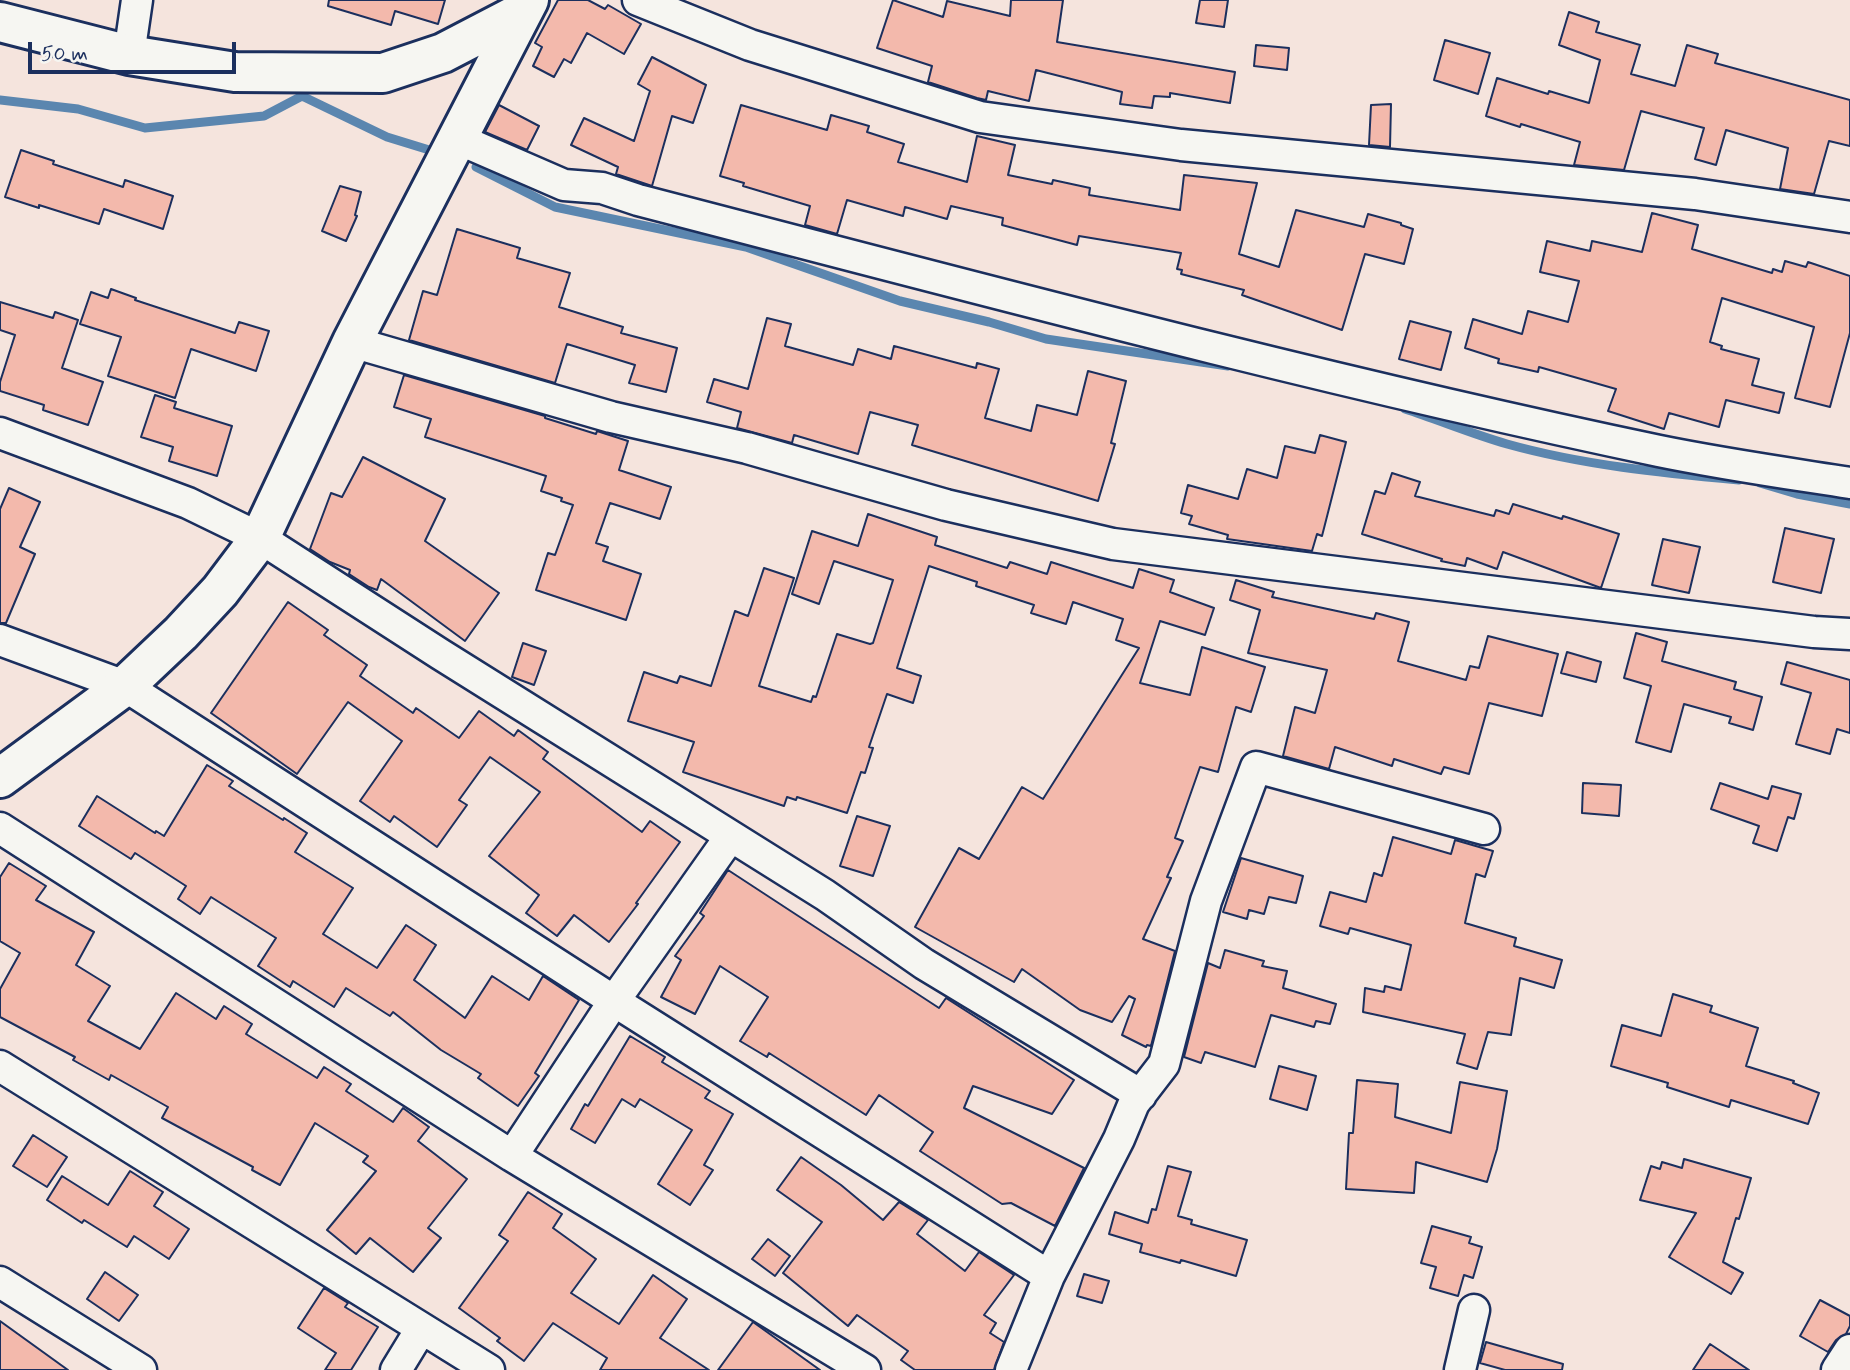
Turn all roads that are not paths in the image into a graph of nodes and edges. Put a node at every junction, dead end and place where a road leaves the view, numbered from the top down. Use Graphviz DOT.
graph roads {
  1 [pos="137,0"];
  2 [pos="638,0"];
  3 [pos="515,4"];
  4 [pos="0,22"];
  5 [pos="129,55"];
  6 [pos="458,139"];
  7 [pos="1850,217"];
  8 [pos="352,342"];
  9 [pos="0,433"];
  10 [pos="1850,483"];
  11 [pos="260,538"];
  12 [pos="1850,634"];
  13 [pos="0,640"];
  14 [pos="125,686"];
  15 [pos="0,778"];
  16 [pos="0,828"];
  17 [pos="1484,830"];
  18 [pos="730,837"];
  19 [pos="614,1001"];
  20 [pos="0,1066"];
  21 [pos="1141,1096"];
  22 [pos="512,1156"];
  23 [pos="1049,1276"];
  24 [pos="0,1282"];
  25 [pos="1474,1310"];
  26 [pos="421,1329"];
  27 [pos="1850,1350"];
  28 [pos="141,1370"];
  29 [pos="396,1370"];
  30 [pos="489,1370"];
  31 [pos="865,1370"];
  32 [pos="1011,1370"];
  33 [pos="1460,1370"];
  34 [pos="1837,1370"];
  1 -- 5 [label="street"];
  2 -- 7 [label="street"];
  3 -- 5 [label="street"];
  3 -- 6 [label="street"];
  4 -- 5 [label="street"];
  6 -- 8 [label="street"];
  6 -- 10 [label="street"];
  8 -- 11 [label="street"];
  8 -- 12 [label="street"];
  9 -- 11 [label="street"];
  11 -- 14 [label="street"];
  11 -- 18 [label="street"];
  13 -- 14 [label="street"];
  14 -- 15 [label="street"];
  14 -- 19 [label="street"];
  16 -- 22 [label="street"];
  17 -- 21 [label="street"];
  18 -- 19 [label="street"];
  18 -- 21 [label="street"];
  19 -- 22 [label="street"];
  19 -- 23 [label="street"];
  20 -- 26 [label="street"];
  21 -- 23 [label="street"];
  22 -- 31 [label="street"];
  23 -- 32 [label="street"];
  24 -- 28 [label="street"];
  25 -- 33 [label="street"];
  26 -- 29 [label="street"];
  26 -- 30 [label="street"];
  27 -- 34 [label="street"];
}
